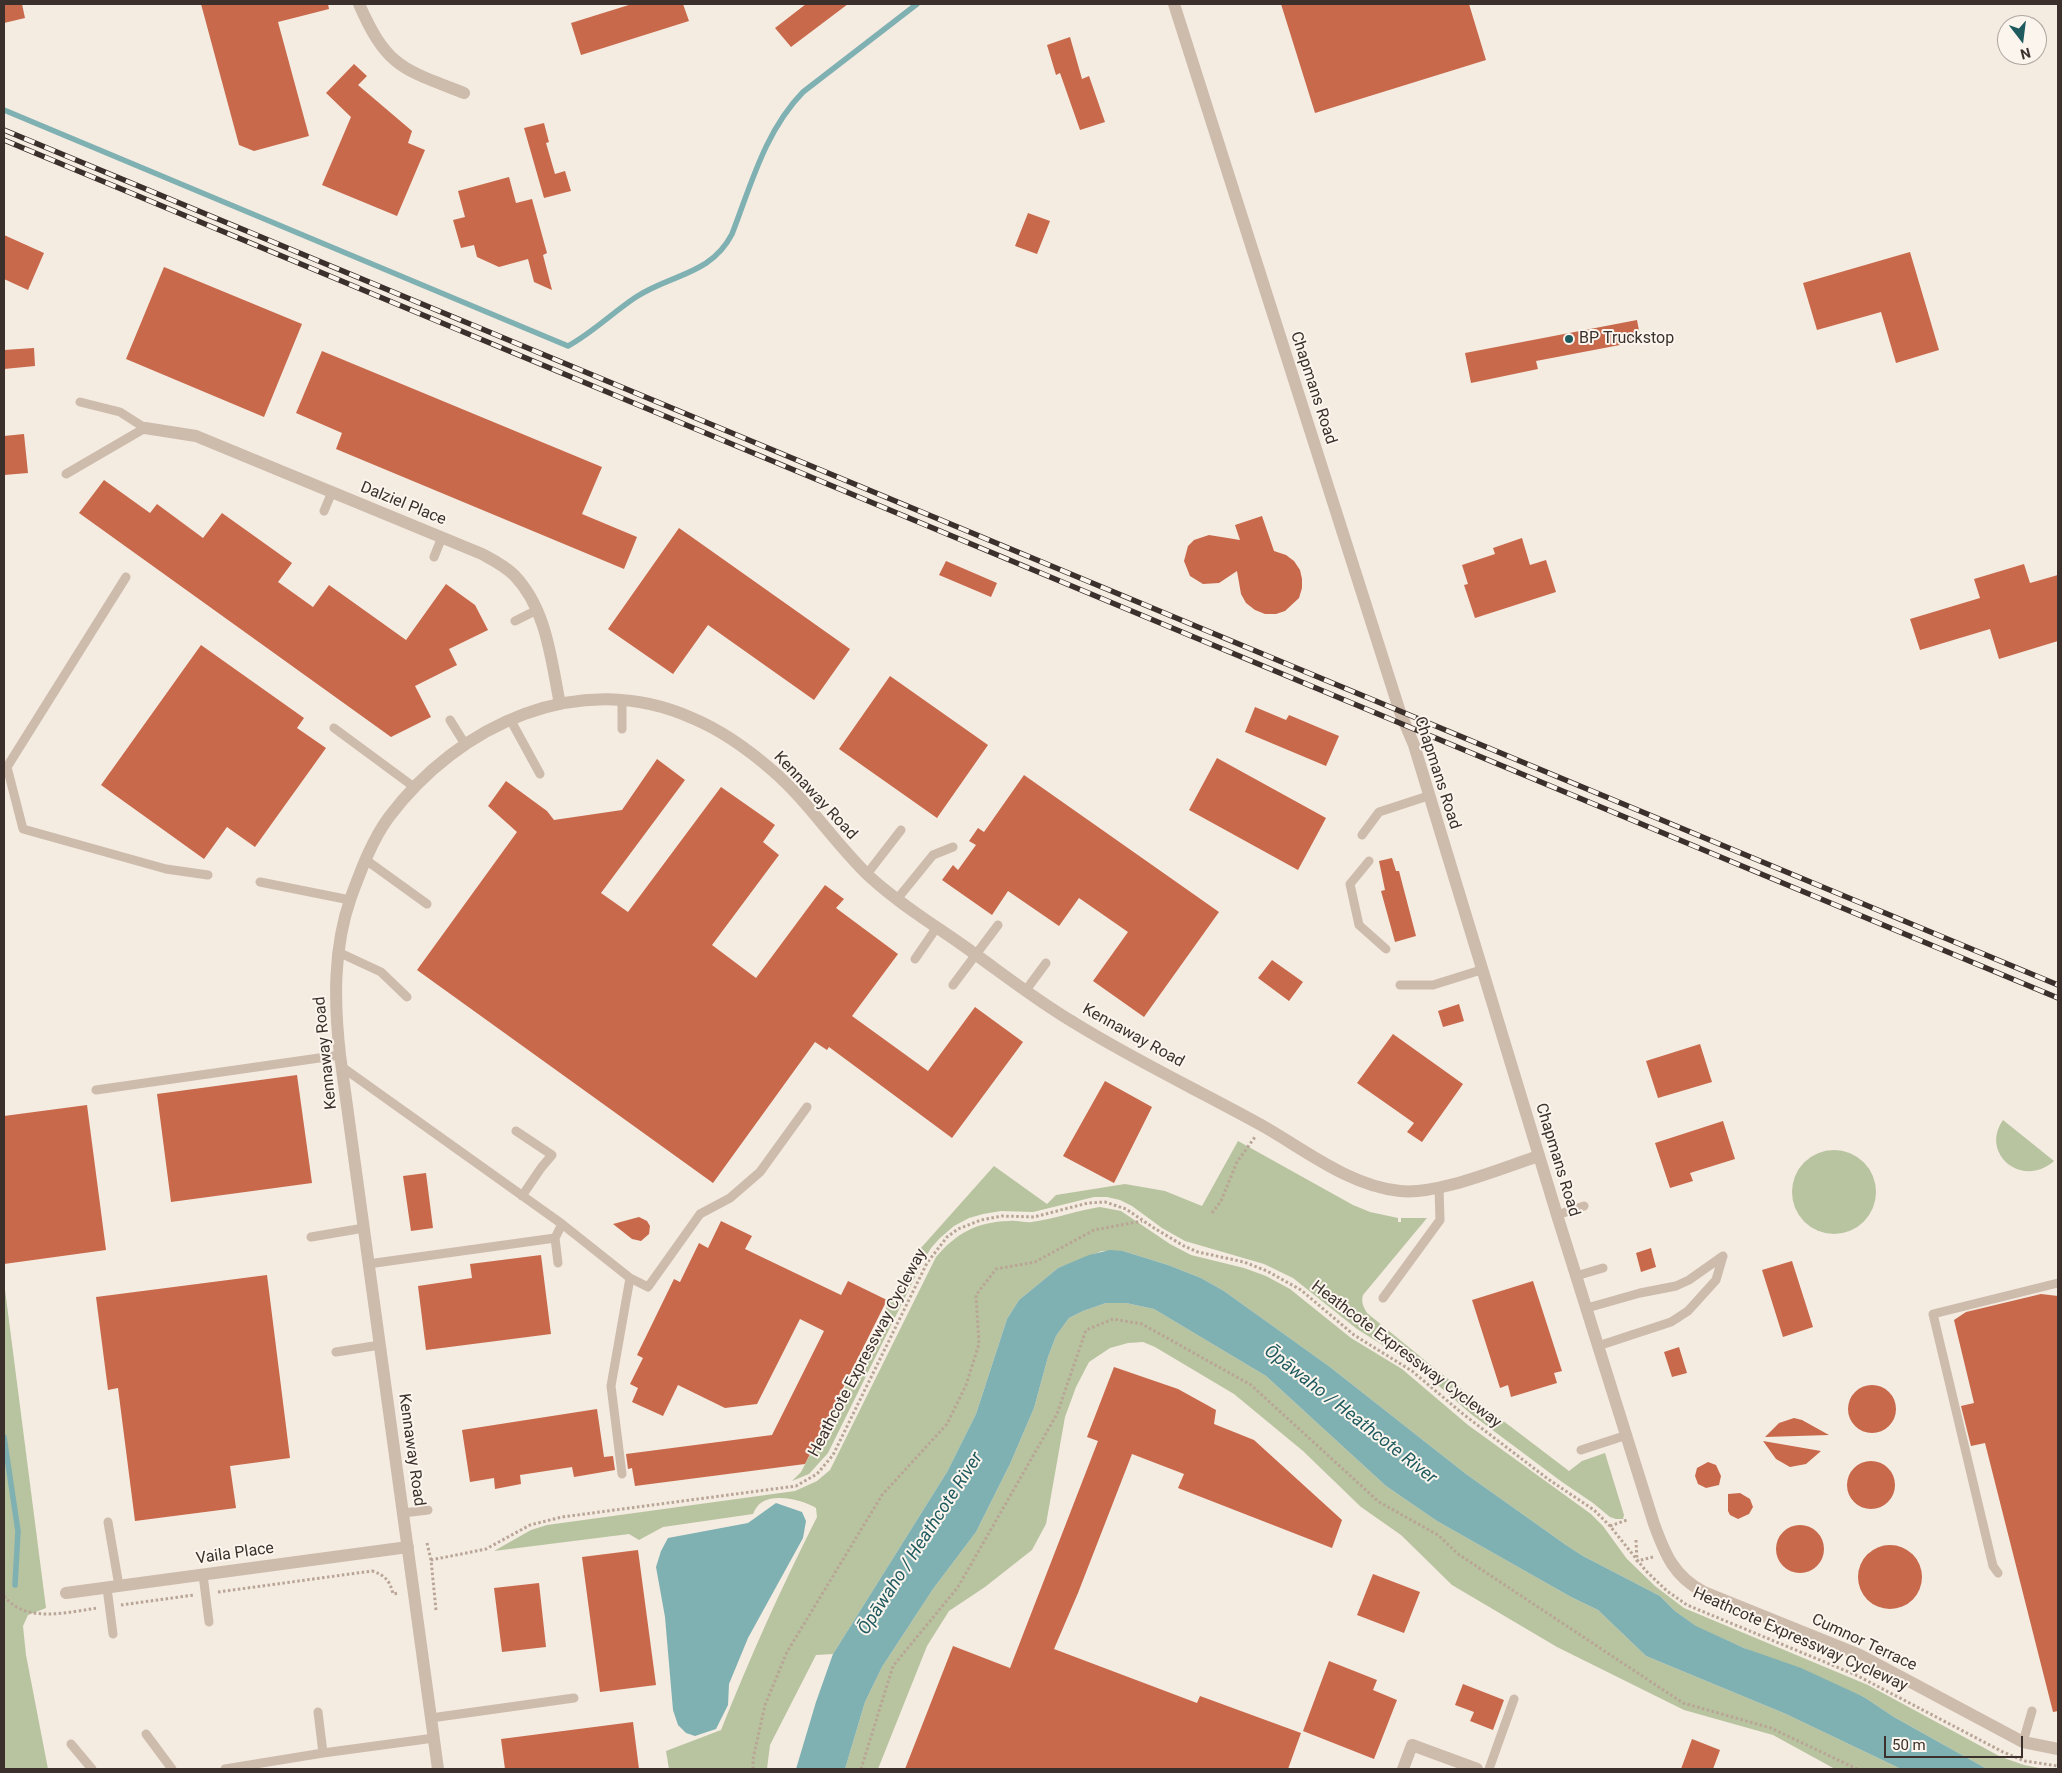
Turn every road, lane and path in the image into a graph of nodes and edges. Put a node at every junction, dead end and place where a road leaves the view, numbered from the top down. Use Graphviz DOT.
graph roads {
  1 [pos="359,4"];
  2 [pos="1174,4"];
  3 [pos="464,93"];
  4 [pos="80,402"];
  5 [pos="145,428"];
  6 [pos="66,474"];
  7 [pos="332,492"];
  8 [pos="324,512"];
  9 [pos="442,537"];
  10 [pos="434,557"];
  11 [pos="126,577"];
  12 [pos="537,610"];
  13 [pos="515,621"];
  14 [pos="622,700"];
  15 [pos="560,704"];
  16 [pos="510,719"];
  17 [pos="450,720"];
  18 [pos="334,728"];
  19 [pos="622,729"];
  20 [pos="466,744"];
  21 [pos="540,774"];
  22 [pos="414,787"];
  23 [pos="1428,796"];
  24 [pos="901,830"];
  25 [pos="1362,835"];
  26 [pos="953,847"];
  27 [pos="366,860"];
  28 [pos="1369,861"];
  29 [pos="867,874"];
  30 [pos="208,875"];
  31 [pos="260,882"];
  32 [pos="898,898"];
  33 [pos="350,900"];
  34 [pos="427,904"];
  35 [pos="998,925"];
  36 [pos="936,927"];
  37 [pos="1386,949"];
  38 [pos="338,952"];
  39 [pos="976,954"];
  40 [pos="915,959"];
  41 [pos="1046,963"];
  42 [pos="1482,970"];
  43 [pos="954,985"];
  44 [pos="1400,985"];
  45 [pos="1026,990"];
  46 [pos="408,997"];
  47 [pos="341,1061"];
  48 [pos="96,1090"];
  49 [pos="807,1107"];
  50 [pos="1263,1126"];
  51 [pos="516,1131"];
  52 [pos="1539,1156"];
  53 [pos="1439,1188"];
  54 [pos="522,1196"];
  55 [pos="1584,1206"];
  56 [pos="1212,1213"];
  57 [pos="1557,1215"];
  58 [pos="1143,1220"];
  59 [pos="562,1224"];
  60 [pos="364,1228"];
  61 [pos="311,1237"];
  62 [pos="555,1238"];
  63 [pos="558,1263"];
  64 [pos="368,1264"];
  65 [pos="1603,1268"];
  66 [pos="1576,1276"];
  67 [pos="630,1278"];
  68 [pos="2058,1283"];
  69 [pos="1383,1298"];
  70 [pos="1587,1308"];
  71 [pos="380,1345"];
  72 [pos="1598,1346"];
  73 [pos="336,1352"];
  74 [pos="1627,1435"];
  75 [pos="1581,1450"];
  76 [pos="622,1474"];
  77 [pos="428,1510"];
  78 [pos="403,1513"];
  79 [pos="1627,1520"];
  80 [pos="108,1522"];
  81 [pos="1610,1526"];
  82 [pos="1636,1540"];
  83 [pos="427,1543"];
  84 [pos="408,1547"];
  85 [pos="1666,1554"];
  86 [pos="1648,1558"];
  87 [pos="431,1560"];
  88 [pos="1637,1561"];
  89 [pos="1998,1573"];
  90 [pos="202,1575"];
  91 [pos="113,1587"];
  92 [pos="66,1593"];
  93 [pos="436,1610"];
  94 [pos="209,1622"];
  95 [pos="114,1634"];
  96 [pos="574,1698"];
  97 [pos="1514,1699"];
  98 [pos="2032,1711"];
  99 [pos="318,1712"];
  100 [pos="431,1718"];
  101 [pos="146,1734"];
  102 [pos="434,1738"];
  103 [pos="2024,1742"];
  104 [pos="72,1744"];
  105 [pos="2058,1749"];
  106 [pos="323,1753"];
  107 [pos="2058,1766"];
  108 [pos="92,1769"];
  109 [pos="172,1769"];
  110 [pos="225,1769"];
  111 [pos="438,1769"];
  112 [pos="753,1769"];
  113 [pos="861,1769"];
  114 [pos="1403,1769"];
  115 [pos="1477,1769"];
  116 [pos="1488,1769"];
  117 [pos="1857,1769"];
  1 -- 3 [label="street"];
  2 -- 23 [label="street, Chapmans Road"];
  4 -- 5 [label="lane"];
  5 -- 6 [label="lane"];
  5 -- 7 [label="street, Dalziel Place"];
  7 -- 8 [label="lane"];
  7 -- 9 [label="street, Dalziel Place"];
  9 -- 10 [label="lane"];
  9 -- 12 [label="street, Dalziel Place"];
  11 -- 30 [label="lane"];
  12 -- 13 [label="lane"];
  12 -- 15 [label="street, Dalziel Place"];
  14 -- 15 [label="street, Kennaway Road"];
  14 -- 19 [label="lane"];
  14 -- 29 [label="street, Kennaway Road"];
  15 -- 16 [label="street, Kennaway Road"];
  16 -- 20 [label="street, Kennaway Road"];
  16 -- 21 [label="lane"];
  17 -- 20 [label="lane"];
  18 -- 22 [label="lane"];
  20 -- 22 [label="street, Kennaway Road"];
  22 -- 27 [label="street, Kennaway Road"];
  23 -- 25 [label="lane"];
  23 -- 42 [label="street, Chapmans Road"];
  24 -- 29 [label="lane"];
  26 -- 32 [label="lane"];
  27 -- 33 [label="street, Kennaway Road"];
  27 -- 34 [label="lane"];
  28 -- 37 [label="lane"];
  29 -- 32 [label="street, Kennaway Road"];
  31 -- 33 [label="lane"];
  32 -- 36 [label="street, Kennaway Road"];
  33 -- 38 [label="street, Kennaway Road"];
  35 -- 39 [label="lane"];
  36 -- 39 [label="street, Kennaway Road"];
  36 -- 40 [label="lane"];
  38 -- 46 [label="lane"];
  38 -- 47 [label="street, Kennaway Road"];
  39 -- 43 [label="lane"];
  39 -- 45 [label="street, Kennaway Road"];
  41 -- 45 [label="lane"];
  42 -- 44 [label="lane"];
  42 -- 52 [label="street, Chapmans Road"];
  45 -- 50 [label="street, Kennaway Road"];
  47 -- 48 [label="lane"];
  47 -- 54 [label="lane"];
  47 -- 60 [label="street, Kennaway Road"];
  49 -- 67 [label="lane"];
  50 -- 53 [label="street, Kennaway Road"];
  50 -- 56 [label="path"];
  51 -- 54 [label="lane"];
  52 -- 53 [label="street, Kennaway Road"];
  52 -- 57 [label="street, Chapmans Road"];
  53 -- 69 [label="lane"];
  54 -- 59 [label="lane"];
  55 -- 57 [label="lane"];
  57 -- 66 [label="street, Chapmans Road"];
  58 -- 81 [label="path, Heathcote Expressway Cycleway"];
  58 -- 87 [label="path, Heathcote Expressway Cycleway"];
  58 -- 112 [label="path"];
  59 -- 62 [label="lane"];
  59 -- 67 [label="lane"];
  60 -- 61 [label="lane"];
  60 -- 64 [label="street, Kennaway Road"];
  62 -- 63 [label="lane"];
  62 -- 64 [label="lane"];
  64 -- 71 [label="street, Kennaway Road"];
  65 -- 66 [label="lane"];
  66 -- 70 [label="street, Chapmans Road"];
  67 -- 76 [label="lane"];
  68 -- 89 [label="lane"];
  70 -- 72 [label="street, Chapmans Road"];
  70 -- 72 [label="lane"];
  71 -- 73 [label="lane"];
  71 -- 78 [label="street, Kennaway Road"];
  72 -- 74 [label="street, Chapmans Road"];
  74 -- 75 [label="lane"];
  74 -- 85 [label="street, Chapmans Road"];
  77 -- 78 [label="lane"];
  78 -- 84 [label="street, Kennaway Road"];
  79 -- 81 [label="path"];
  80 -- 91 [label="lane"];
  81 -- 88 [label="path, Heathcote Expressway Cycleway"];
  82 -- 88 [label="path"];
  83 -- 87 [label="path"];
  84 -- 90 [label="street, Vaila Place"];
  84 -- 100 [label="street, Kennaway Road"];
  85 -- 103 [label="street, Cumnor Terrace"];
  86 -- 88 [label="path"];
  87 -- 93 [label="path"];
  88 -- 107 [label="path, Heathcote Expressway Cycleway"];
  90 -- 91 [label="street, Vaila Place"];
  90 -- 94 [label="lane"];
  91 -- 92 [label="street, Vaila Place"];
  91 -- 95 [label="lane"];
  96 -- 100 [label="lane"];
  97 -- 116 [label="lane"];
  98 -- 103 [label="lane"];
  99 -- 106 [label="lane"];
  100 -- 102 [label="street, Kennaway Road"];
  101 -- 109 [label="lane"];
  102 -- 106 [label="lane"];
  102 -- 111 [label="street, Kennaway Road"];
  103 -- 105 [label="street, Cumnor Terrace"];
  104 -- 108 [label="lane"];
  106 -- 110 [label="lane"];
  113 -- 117 [label="path"];
  114 -- 115 [label="street"];
}
